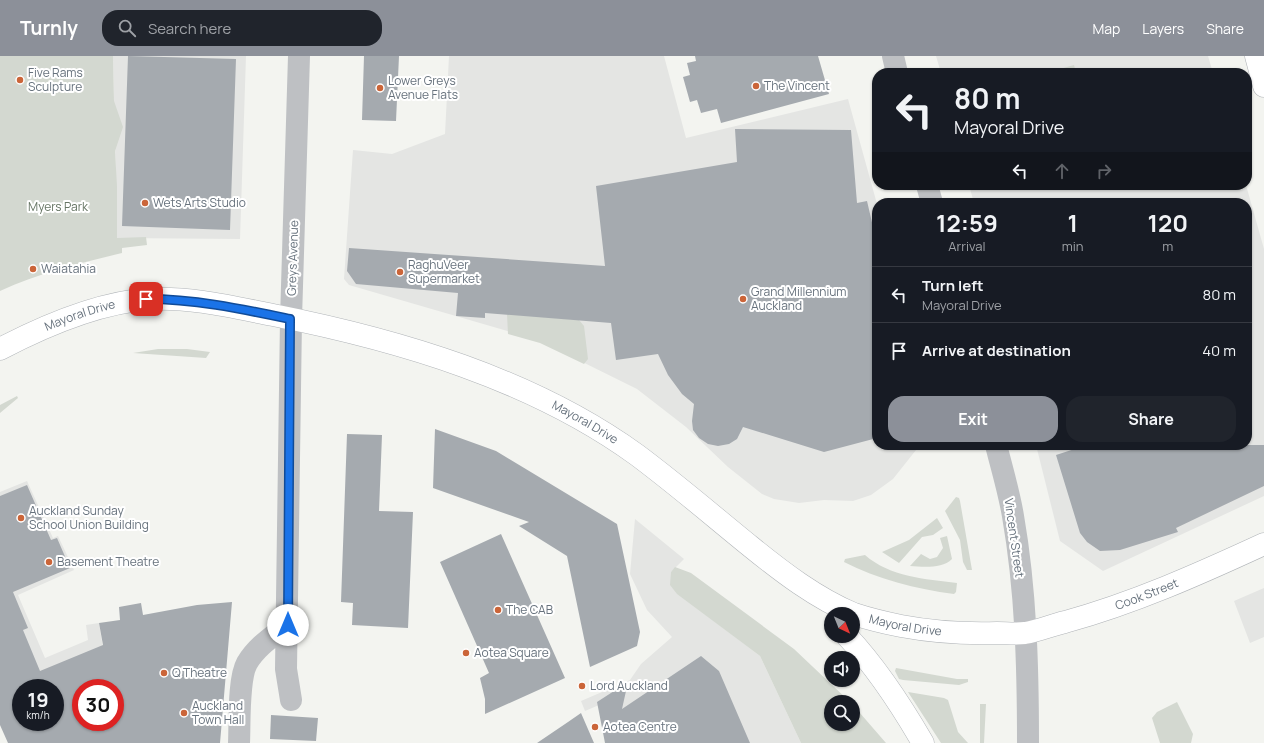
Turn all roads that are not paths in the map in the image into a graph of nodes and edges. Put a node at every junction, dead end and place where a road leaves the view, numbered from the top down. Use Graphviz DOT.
graph roads {
  1 [pos="299,56"];
  2 [pos="893,56"];
  3 [pos="1256,56"];
  4 [pos="896,68"];
  5 [pos="1264,86"];
  6 [pos="290,319"];
  7 [pos="0,349"];
  8 [pos="997,450"];
  9 [pos="1264,544"];
  10 [pos="796,582"];
  11 [pos="824,612"];
  12 [pos="288,625"];
  13 [pos="1025,632"];
  14 [pos="854,643"];
  15 [pos="291,700"];
  16 [pos="239,743"];
  17 [pos="923,743"];
  18 [pos="1028,743"];
  1 -- 6 [label="street, Greys Avenue"];
  2 -- 4 [label="street"];
  3 -- 5 [label="main road"];
  6 -- 7 [label="main road, Mayoral Drive"];
  6 -- 10 [label="main road, Mayoral Drive"];
  6 -- 12 [label="street, Greys Avenue"];
  8 -- 13 [label="street, Vincent Street"];
  9 -- 13 [label="main road, Cook Street"];
  10 -- 11 [label="main road"];
  10 -- 13 [label="main road, Mayoral Drive"];
  12 -- 15 [label="street, Greys Avenue"];
  12 -- 16 [label="street"];
  13 -- 18 [label="street"];
  14 -- 17 [label="main road"];
}
